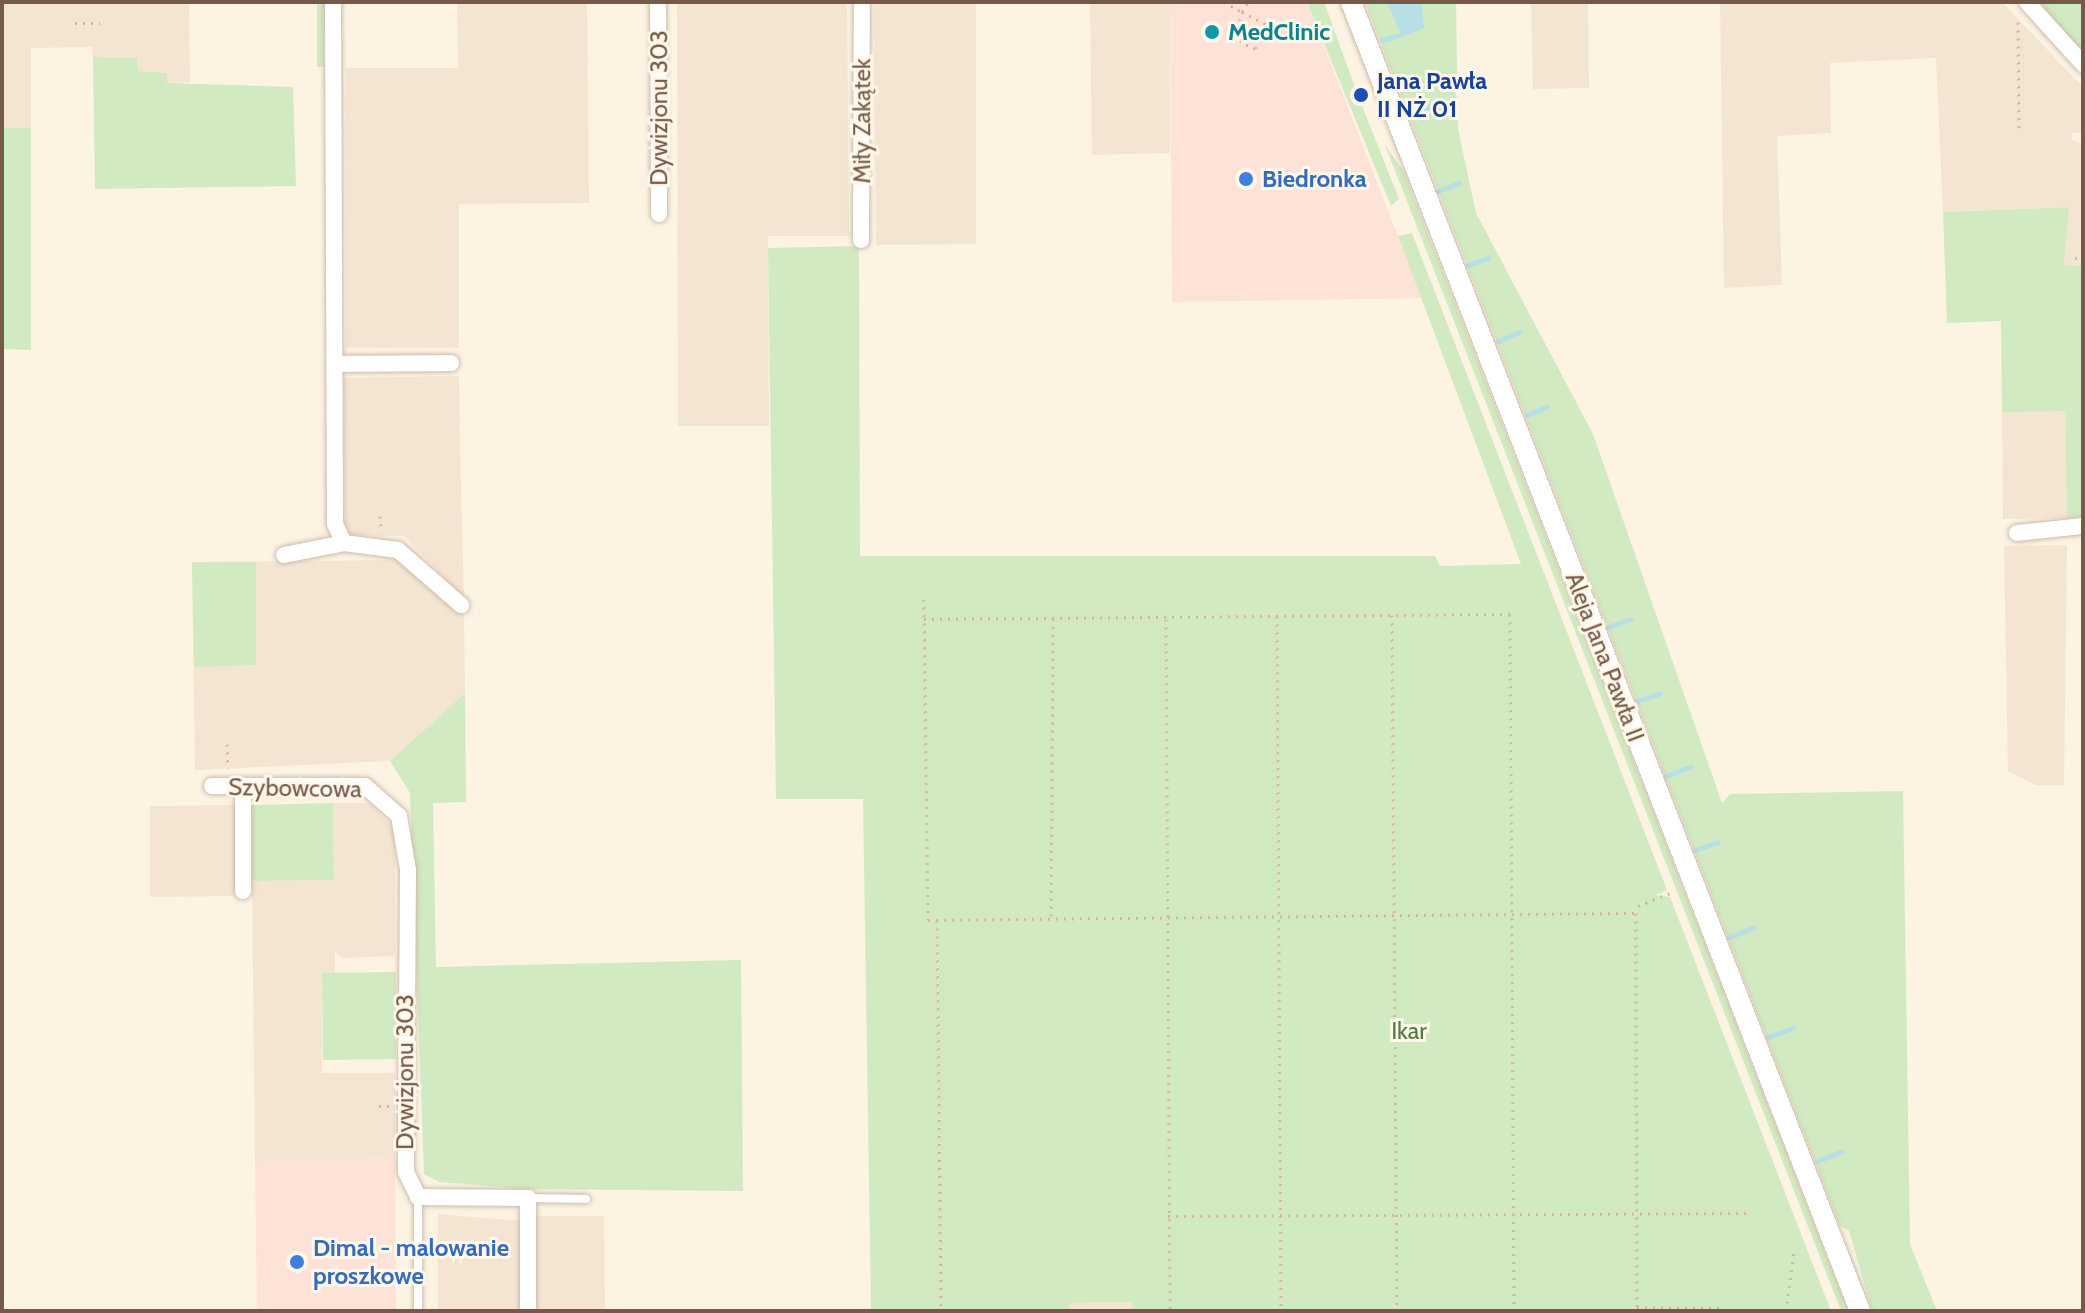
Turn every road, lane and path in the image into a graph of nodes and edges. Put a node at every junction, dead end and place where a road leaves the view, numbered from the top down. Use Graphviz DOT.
graph roads {
  1 [pos="333,2"];
  2 [pos="658,2"];
  3 [pos="862,2"];
  4 [pos="1224,2"];
  5 [pos="1248,2"];
  6 [pos="1351,2"];
  7 [pos="2027,2"];
  8 [pos="1242,12"];
  9 [pos="2018,22"];
  10 [pos="75,23"];
  11 [pos="100,23"];
  12 [pos="2083,64"];
  13 [pos="2019,130"];
  14 [pos="659,214"];
  15 [pos="861,240"];
  16 [pos="2075,258"];
  17 [pos="2083,259"];
  18 [pos="451,363"];
  19 [pos="338,364"];
  20 [pos="2083,526"];
  21 [pos="2017,533"];
  22 [pos="344,543"];
  23 [pos="284,555"];
  24 [pos="924,599"];
  25 [pos="461,605"];
  26 [pos="1392,615"];
  27 [pos="1053,616"];
  28 [pos="1277,616"];
  29 [pos="1166,618"];
  30 [pos="924,619"];
  31 [pos="227,744"];
  32 [pos="228,786"];
  33 [pos="405,830"];
  34 [pos="243,891"];
  35 [pos="1673,892"];
  36 [pos="1638,906"];
  37 [pos="1512,913"];
  38 [pos="1280,914"];
  39 [pos="1393,915"];
  40 [pos="1051,916"];
  41 [pos="1163,916"];
  42 [pos="937,920"];
  43 [pos="418,1197"];
  44 [pos="528,1198"];
  45 [pos="586,1199"];
  46 [pos="1514,1213"];
  47 [pos="1750,1213"];
  48 [pos="1396,1214"];
  49 [pos="1638,1214"];
  50 [pos="1279,1215"];
  51 [pos="1168,1216"];
  52 [pos="1794,1251"];
  53 [pos="1725,1308"];
  54 [pos="418,1311"];
  55 [pos="528,1311"];
  56 [pos="941,1311"];
  57 [pos="1170,1311"];
  58 [pos="1281,1311"];
  59 [pos="1397,1311"];
  60 [pos="1514,1311"];
  61 [pos="1786,1311"];
  62 [pos="1860,1311"];
  1 -- 19 [label="street"];
  2 -- 14 [label="street, Dywizjonu 303"];
  3 -- 15 [label="street, Miły Zakątek"];
  4 -- 8 [label="path"];
  5 -- 8 [label="path"];
  6 -- 62 [label="street, Aleja Jana Pawła II"];
  7 -- 12 [label="street"];
  8 -- 8 [label="path"];
  9 -- 13 [label="path"];
  10 -- 11 [label="path"];
  16 -- 17 [label="path"];
  18 -- 19 [label="street"];
  19 -- 22 [label="street"];
  20 -- 21 [label="street"];
  22 -- 23 [label="street"];
  22 -- 25 [label="street"];
  24 -- 30 [label="path"];
  26 -- 28 [label="path"];
  26 -- 37 [label="path"];
  26 -- 39 [label="path"];
  27 -- 29 [label="path"];
  27 -- 30 [label="path"];
  27 -- 40 [label="path"];
  28 -- 29 [label="path"];
  28 -- 38 [label="path"];
  29 -- 41 [label="path"];
  30 -- 42 [label="path"];
  31 -- 32 [label="path"];
  32 -- 33 [label="street, Szybowcowa"];
  32 -- 34 [label="street"];
  33 -- 43 [label="street, Dywizjonu 303"];
  35 -- 36 [label="path"];
  37 -- 39 [label="path"];
  37 -- 46 [label="path"];
  37 -- 49 [label="path"];
  38 -- 39 [label="path"];
  38 -- 41 [label="path"];
  38 -- 50 [label="path"];
  39 -- 48 [label="path"];
  40 -- 41 [label="path"];
  40 -- 42 [label="path"];
  41 -- 51 [label="path"];
  42 -- 56 [label="path"];
  43 -- 44 [label="street"];
  43 -- 54 [label="lane, Dywizjonu 303"];
  44 -- 45 [label="lane"];
  44 -- 55 [label="street"];
  46 -- 48 [label="path"];
  46 -- 49 [label="path"];
  46 -- 60 [label="path"];
  47 -- 49 [label="path"];
  48 -- 50 [label="path"];
  48 -- 59 [label="path"];
  49 -- 53 [label="path"];
  50 -- 51 [label="path"];
  50 -- 58 [label="path"];
  51 -- 57 [label="path"];
  52 -- 61 [label="path"];
}
